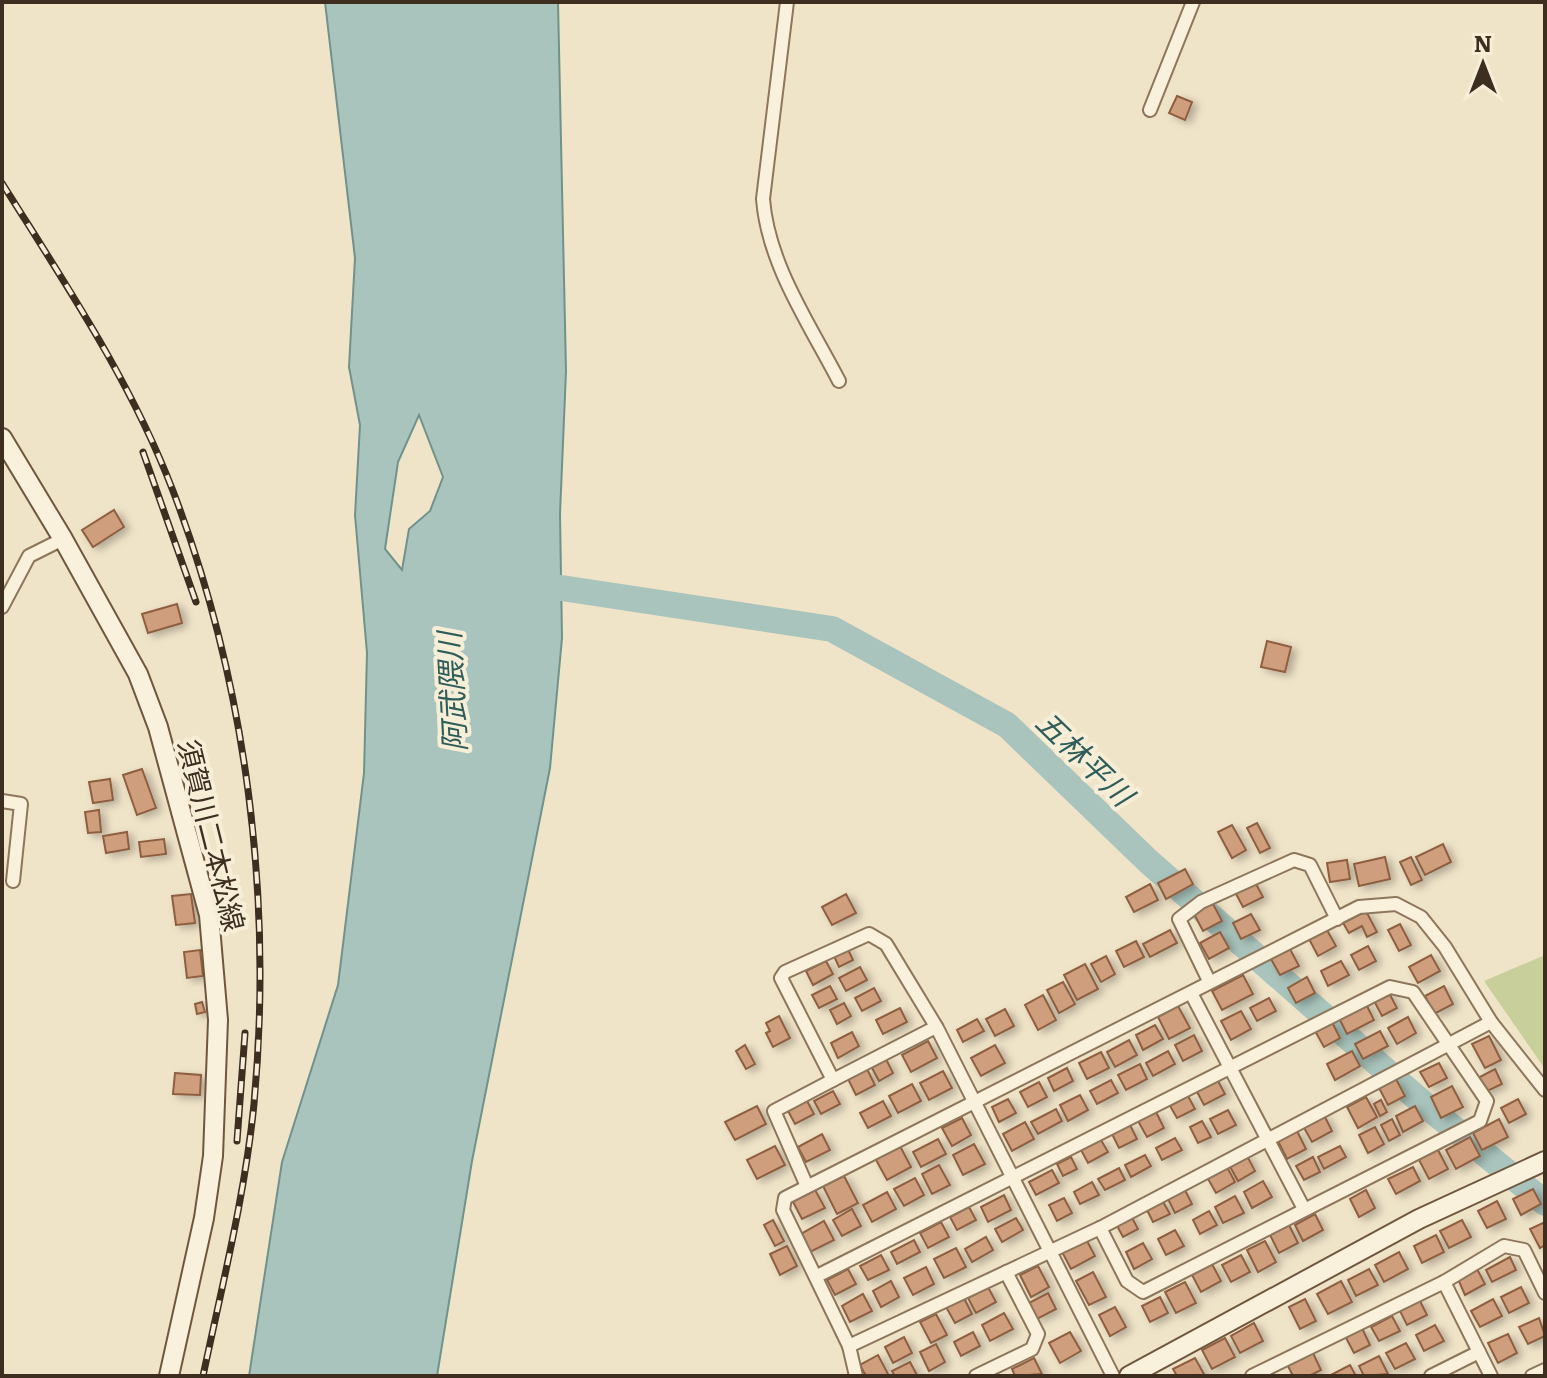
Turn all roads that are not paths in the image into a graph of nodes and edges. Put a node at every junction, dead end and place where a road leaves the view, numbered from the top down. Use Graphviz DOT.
graph roads {
  1 [pos="787,2"];
  2 [pos="1193,2"];
  3 [pos="1150,110"];
  4 [pos="839,381"];
  5 [pos="2,438"];
  6 [pos="63,539"];
  7 [pos="2,607"];
  8 [pos="2,801"];
  9 [pos="13,881"];
  10 [pos="1337,919"];
  11 [pos="1209,981"];
  12 [pos="1191,993"];
  13 [pos="1491,1022"];
  14 [pos="936,1027"];
  15 [pos="1449,1043"];
  16 [pos="1231,1066"];
  17 [pos="833,1080"];
  18 [pos="1545,1090"];
  19 [pos="976,1103"];
  20 [pos="1267,1140"];
  21 [pos="1545,1161"];
  22 [pos="1015,1178"];
  23 [pos="806,1184"];
  24 [pos="1304,1209"];
  25 [pos="1100,1228"];
  26 [pos="1052,1250"];
  27 [pos="1006,1272"];
  28 [pos="817,1276"];
  29 [pos="1444,1282"];
  30 [pos="1545,1293"];
  31 [pos="849,1346"];
  32 [pos="1479,1352"];
  33 [pos="1545,1370"];
  34 [pos="169,1376"];
  35 [pos="856,1376"];
  36 [pos="976,1376"];
  37 [pos="1113,1376"];
  38 [pos="1129,1376"];
  39 [pos="1252,1376"];
  40 [pos="1431,1376"];
  41 [pos="1491,1376"];
  42 [pos="1532,1376"];
  1 -- 4 [label="street"];
  2 -- 3 [label="street"];
  5 -- 6 [label="main road, 須賀川二本松線"];
  6 -- 7 [label="street"];
  6 -- 34 [label="main road, 須賀川二本松線"];
  8 -- 9 [label="street"];
  10 -- 11 [label="street"];
  10 -- 11 [label="street"];
  10 -- 13 [label="street"];
  11 -- 12 [label="street"];
  12 -- 16 [label="street"];
  12 -- 19 [label="street"];
  13 -- 15 [label="street"];
  13 -- 18 [label="street"];
  14 -- 17 [label="street"];
  14 -- 17 [label="street"];
  14 -- 19 [label="street"];
  15 -- 16 [label="street"];
  15 -- 20 [label="street"];
  15 -- 24 [label="street"];
  16 -- 20 [label="street"];
  16 -- 22 [label="street"];
  17 -- 23 [label="street"];
  19 -- 22 [label="street"];
  19 -- 23 [label="street"];
  20 -- 24 [label="street"];
  20 -- 25 [label="street"];
  21 -- 38 [label="main road"];
  22 -- 26 [label="street"];
  22 -- 28 [label="street"];
  23 -- 28 [label="street"];
  24 -- 25 [label="street"];
  25 -- 26 [label="street"];
  26 -- 27 [label="street"];
  26 -- 37 [label="street"];
  27 -- 31 [label="street"];
  27 -- 36 [label="street"];
  28 -- 31 [label="street"];
  29 -- 30 [label="street"];
  29 -- 32 [label="street"];
  29 -- 39 [label="street"];
  31 -- 35 [label="street"];
  32 -- 40 [label="street"];
  32 -- 41 [label="street"];
  33 -- 42 [label="street"];
}
